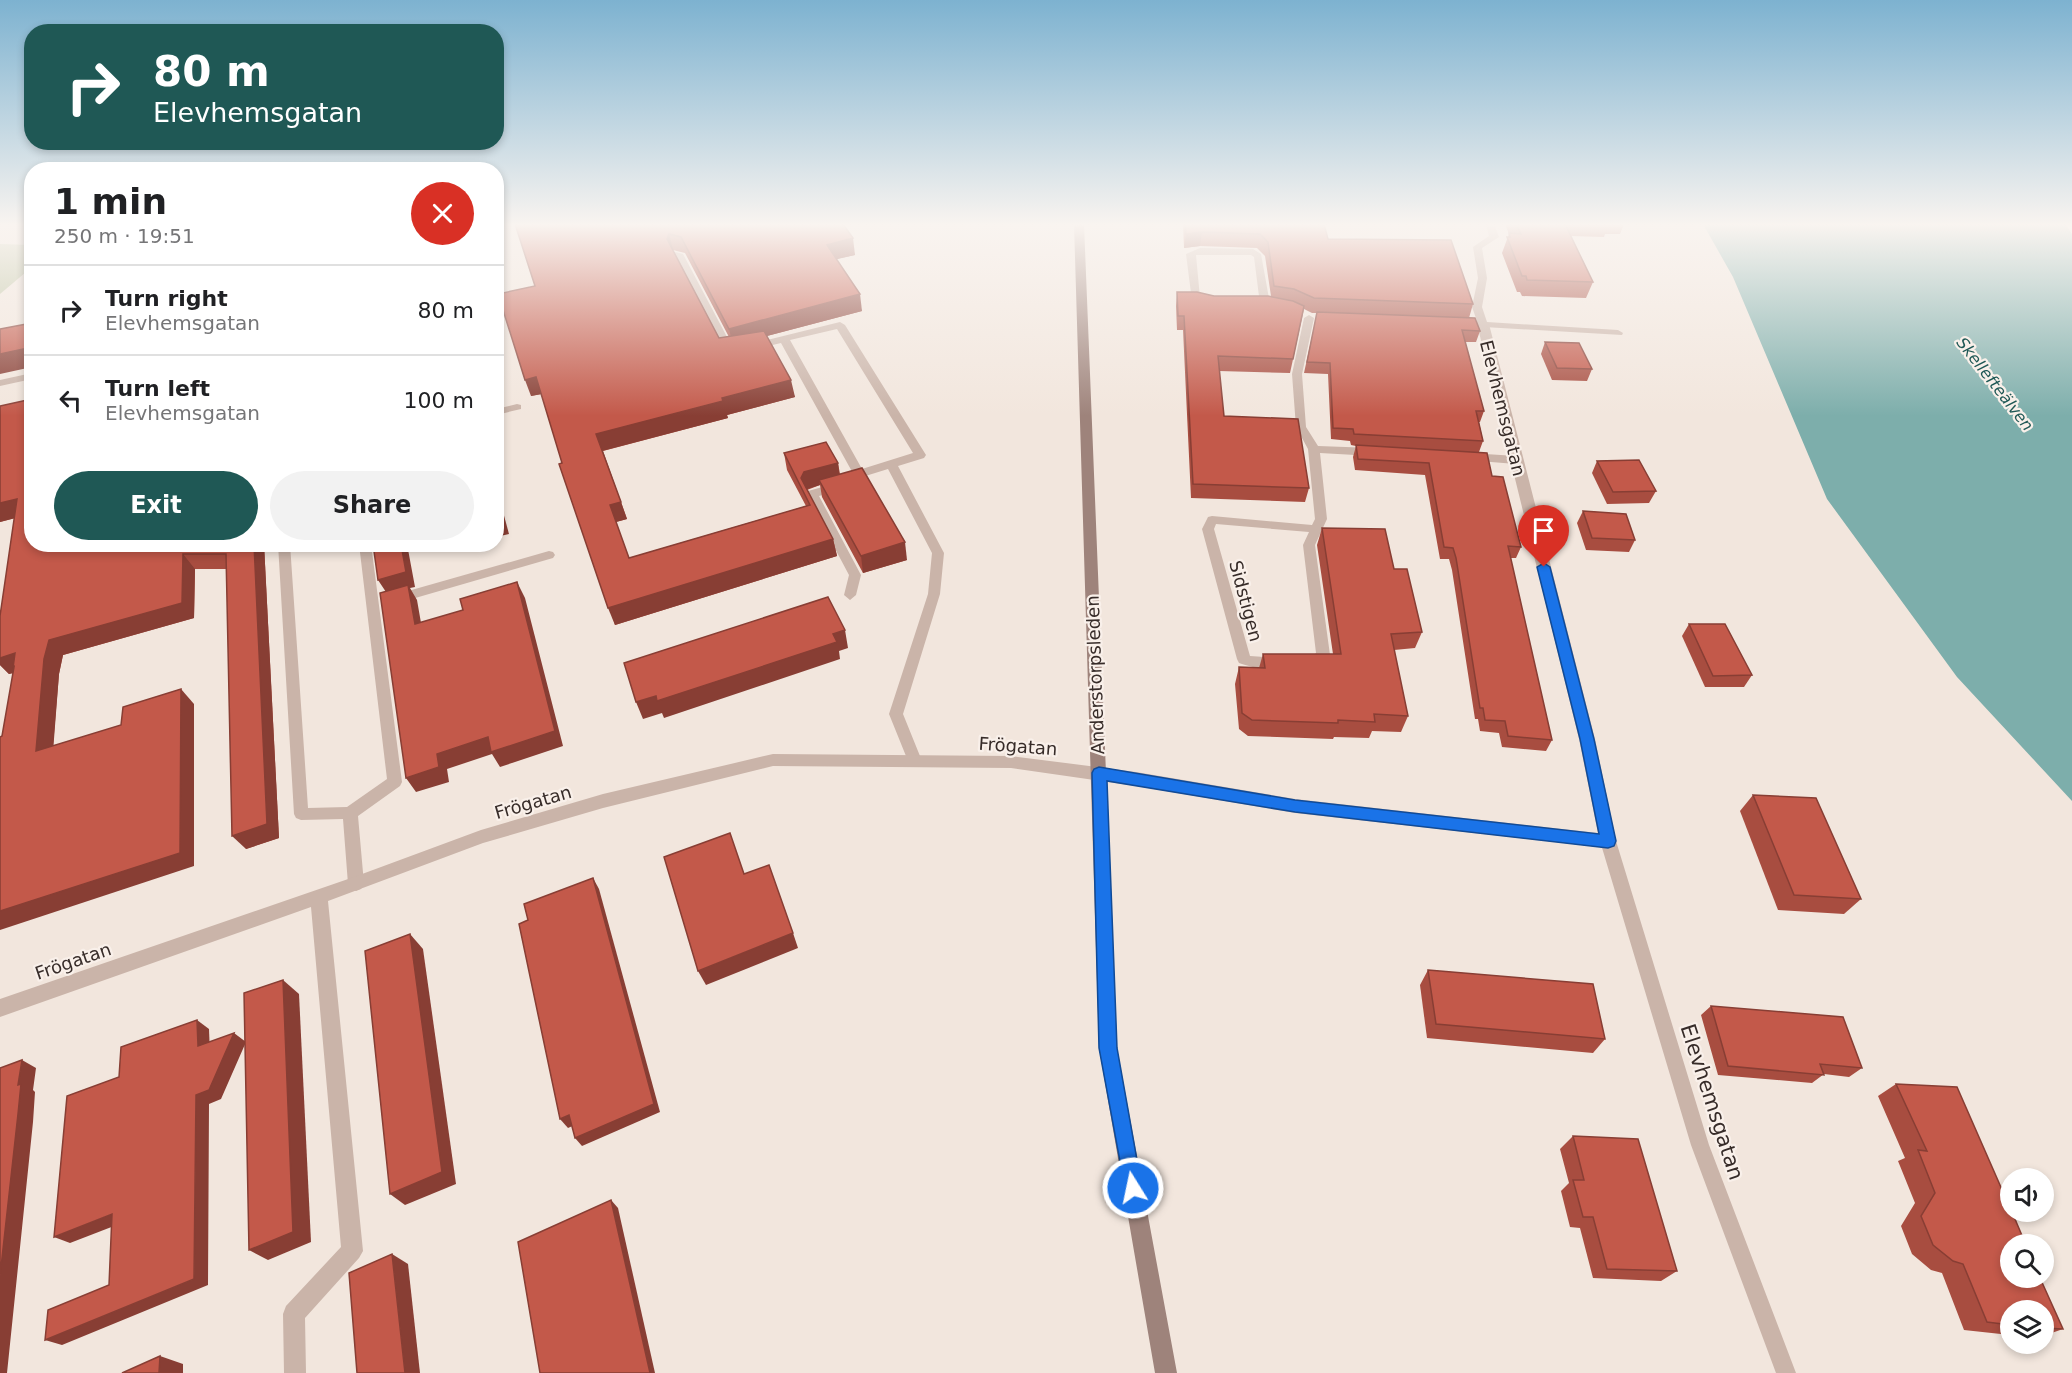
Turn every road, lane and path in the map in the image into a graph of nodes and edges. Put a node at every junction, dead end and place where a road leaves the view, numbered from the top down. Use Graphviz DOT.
graph roads {
  1 [pos="696,288"];
  2 [pos="1080,288"];
  3 [pos="1194,288"];
  4 [pos="1263,288"];
  5 [pos="1479,288"];
  6 [pos="1213,304"];
  7 [pos="1265,304"];
  8 [pos="1309,316"];
  9 [pos="1459,324"];
  10 [pos="1483,324"];
  11 [pos="1618,333"];
  12 [pos="784,339"];
  13 [pos="24,378"];
  14 [pos="0,383"];
  15 [pos="517,407"];
  16 [pos="504,410"];
  17 [pos="1314,449"];
  18 [pos="1390,453"];
  19 [pos="1459,456"];
  20 [pos="1516,460"];
  21 [pos="893,467"];
  22 [pos="1317,529"];
  23 [pos="285,552"];
  24 [pos="366,552"];
  25 [pos="549,555"];
  26 [pos="850,595"];
  27 [pos="373,606"];
  28 [pos="915,761"];
  29 [pos="1099,773"];
  30 [pos="350,813"];
  31 [pos="1608,841"];
  32 [pos="356,884"];
  33 [pos="319,896"];
  34 [pos="0,1008"];
  35 [pos="295,1373"];
  36 [pos="1166,1373"];
  37 [pos="1786,1373"];
  1 -- 12 [label="lane"];
  2 -- 29 [label="main road, Anderstorpsleden"];
  3 -- 6 [label="lane"];
  4 -- 7 [label="lane"];
  5 -- 10 [label="lane"];
  8 -- 17 [label="lane"];
  9 -- 10 [label="lane"];
  10 -- 11 [label="lane"];
  10 -- 20 [label="street, Elevhemsgatan"];
  12 -- 21 [label="lane"];
  12 -- 21 [label="lane"];
  13 -- 14 [label="lane"];
  15 -- 16 [label="lane"];
  17 -- 18 [label="lane"];
  17 -- 22 [label="lane, Sidstigen"];
  19 -- 20 [label="lane"];
  20 -- 31 [label="street, Elevhemsgatan"];
  21 -- 26 [label="lane"];
  21 -- 28 [label="lane"];
  22 -- 22 [label="lane, Sidstigen"];
  23 -- 30 [label="lane"];
  24 -- 27 [label="lane"];
  25 -- 27 [label="lane"];
  27 -- 30 [label="lane"];
  28 -- 29 [label="street, Frögatan"];
  28 -- 32 [label="street, Frögatan"];
  29 -- 31 [label="street"];
  29 -- 36 [label="main road, Anderstorpsleden"];
  30 -- 32 [label="lane"];
  31 -- 37 [label="lane, Elevhemsgatan"];
  32 -- 33 [label="street, Frögatan"];
  33 -- 34 [label="street, Frögatan"];
  33 -- 35 [label="street"];
}
